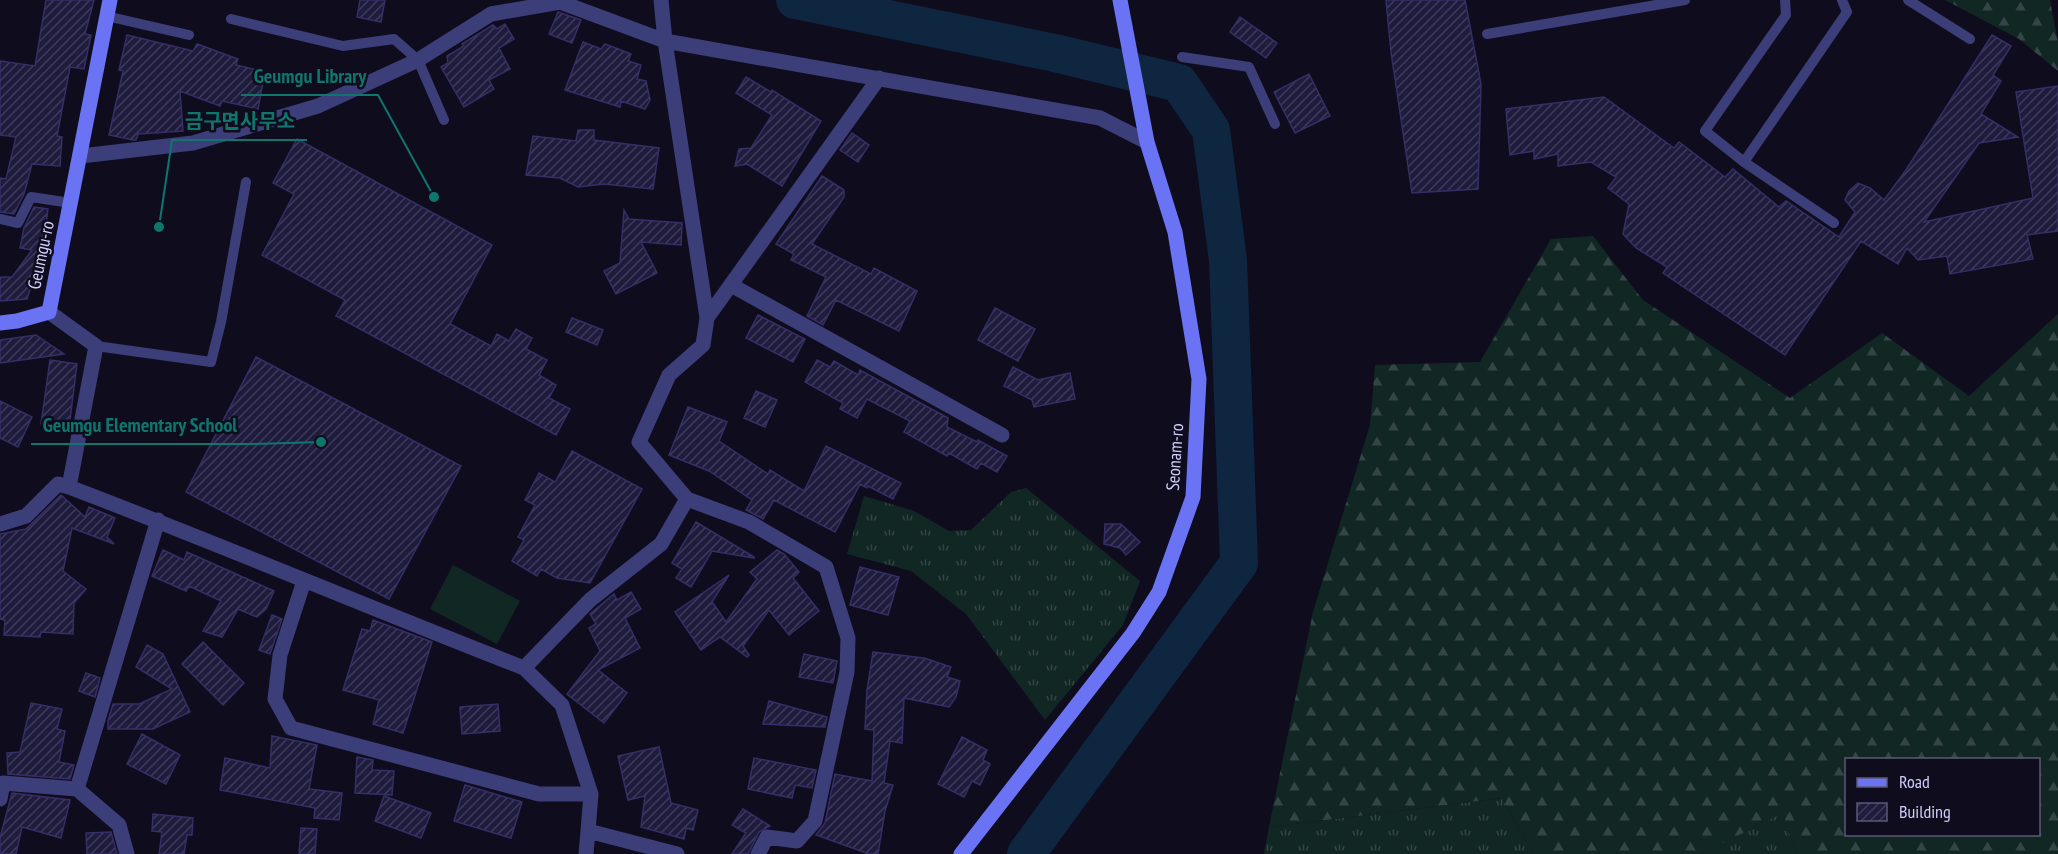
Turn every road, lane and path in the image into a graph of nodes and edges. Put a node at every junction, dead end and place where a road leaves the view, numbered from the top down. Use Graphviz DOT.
graph roads {
  1 [pos="110,0"];
  2 [pos="661,0"];
  3 [pos="1120,0"];
  4 [pos="1686,0"];
  5 [pos="1785,0"];
  6 [pos="1842,0"];
  7 [pos="1908,0"];
  8 [pos="106,16"];
  9 [pos="231,18"];
  10 [pos="1487,34"];
  11 [pos="189,35"];
  12 [pos="665,35"];
  13 [pos="1970,39"];
  14 [pos="1182,57"];
  15 [pos="418,60"];
  16 [pos="879,78"];
  17 [pos="444,120"];
  18 [pos="1275,124"];
  19 [pos="1147,142"];
  20 [pos="81,156"];
  21 [pos="1744,162"];
  22 [pos="246,182"];
  23 [pos="71,203"];
  24 [pos="0,219"];
  25 [pos="1834,223"];
  26 [pos="730,285"];
  27 [pos="49,312"];
  28 [pos="707,318"];
  29 [pos="0,323"];
  30 [pos="96,346"];
  31 [pos="1002,435"];
  32 [pos="69,487"];
  33 [pos="687,499"];
  34 [pos="158,520"];
  35 [pos="0,524"];
  36 [pos="304,581"];
  37 [pos="524,668"];
  38 [pos="77,789"];
  39 [pos="591,794"];
  40 [pos="0,799"];
  41 [pos="588,831"];
  42 [pos="127,854"];
  43 [pos="586,854"];
  44 [pos="677,854"];
  45 [pos="758,854"];
  46 [pos="961,854"];
  1 -- 8 [label="main road, Geumgu-ro"];
  2 -- 12 [label="street"];
  3 -- 19 [label="main road, Seonam-ro"];
  4 -- 10 [label="lane"];
  5 -- 21 [label="lane"];
  6 -- 21 [label="lane"];
  7 -- 13 [label="lane"];
  8 -- 11 [label="lane"];
  8 -- 20 [label="main road, Geumgu-ro"];
  9 -- 15 [label="lane"];
  12 -- 15 [label="street"];
  12 -- 16 [label="street"];
  12 -- 28 [label="street"];
  14 -- 18 [label="lane"];
  15 -- 17 [label="lane"];
  15 -- 20 [label="street"];
  16 -- 19 [label="street"];
  16 -- 26 [label="street"];
  19 -- 46 [label="main road, Seonam-ro"];
  20 -- 23 [label="main road, Geumgu-ro"];
  21 -- 25 [label="lane"];
  22 -- 30 [label="lane"];
  23 -- 24 [label="lane"];
  23 -- 27 [label="main road, Geumgu-ro"];
  26 -- 28 [label="street"];
  26 -- 31 [label="street"];
  27 -- 29 [label="main road, Geumgu-ro"];
  27 -- 30 [label="street"];
  28 -- 33 [label="street"];
  30 -- 32 [label="street"];
  32 -- 34 [label="street"];
  32 -- 35 [label="street"];
  33 -- 37 [label="street"];
  33 -- 45 [label="street"];
  34 -- 36 [label="street"];
  34 -- 38 [label="street"];
  36 -- 37 [label="street"];
  36 -- 39 [label="street"];
  37 -- 39 [label="street"];
  38 -- 40 [label="street"];
  38 -- 42 [label="street"];
  39 -- 41 [label="street"];
  41 -- 43 [label="street"];
  41 -- 44 [label="street"];
}
